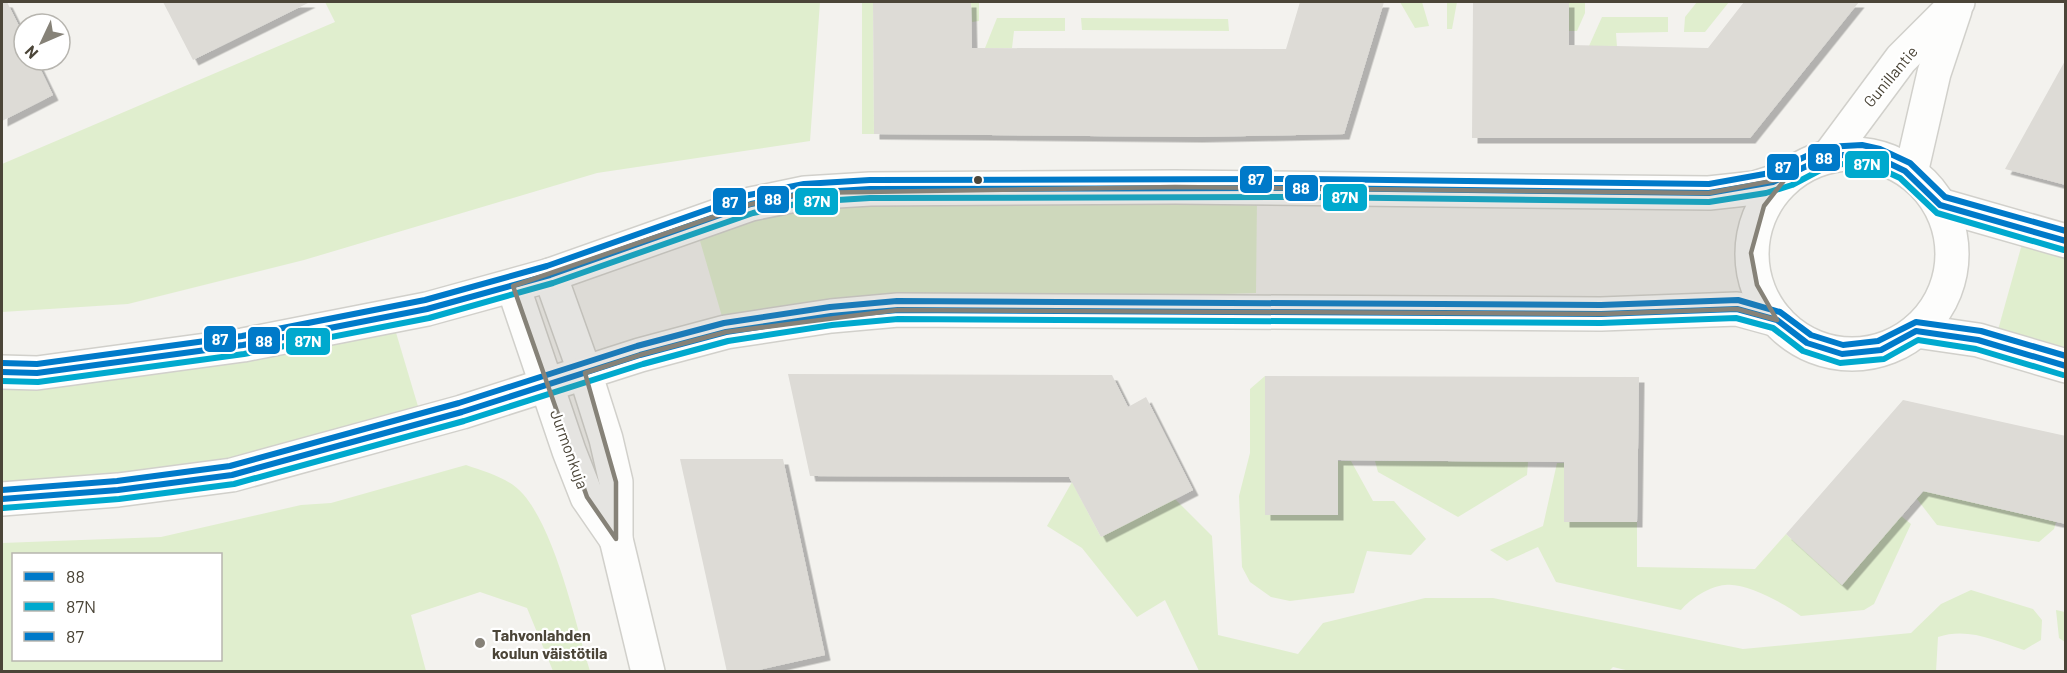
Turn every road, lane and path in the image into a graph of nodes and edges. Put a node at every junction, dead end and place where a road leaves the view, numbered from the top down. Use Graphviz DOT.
graph roads {
  1 [pos="1958,2"];
  2 [pos="1829,156"];
  3 [pos="1911,173"];
  4 [pos="1785,178"];
  5 [pos="1940,205"];
  6 [pos="2066,241"];
  7 [pos="550,275"];
  8 [pos="513,285"];
  9 [pos="1777,320"];
  10 [pos="1916,331"];
  11 [pos="2066,366"];
  12 [pos="2,372"];
  13 [pos="585,372"];
  14 [pos="547,385"];
  15 [pos="2,499"];
  16 [pos="616,539"];
  17 [pos="648,672"];
  1 -- 2 [label="street, Gunillantie"];
  1 -- 3 [label="street, Gunillantie"];
  2 -- 3 [label="street"];
  2 -- 4 [label="street"];
  3 -- 5 [label="street"];
  4 -- 7 [label="street"];
  4 -- 9 [label="street"];
  5 -- 6 [label="street"];
  5 -- 10 [label="street"];
  7 -- 8 [label="street"];
  7 -- 13 [label="street, Jurmonkuja"];
  8 -- 12 [label="street"];
  8 -- 14 [label="street, Jurmonkuja"];
  9 -- 10 [label="street"];
  9 -- 13 [label="street"];
  10 -- 11 [label="street"];
  13 -- 14 [label="street"];
  13 -- 16 [label="street, Jurmonkuja"];
  14 -- 15 [label="street"];
  14 -- 16 [label="street, Jurmonkuja"];
  16 -- 17 [label="street, Jurmonkuja"];
}
